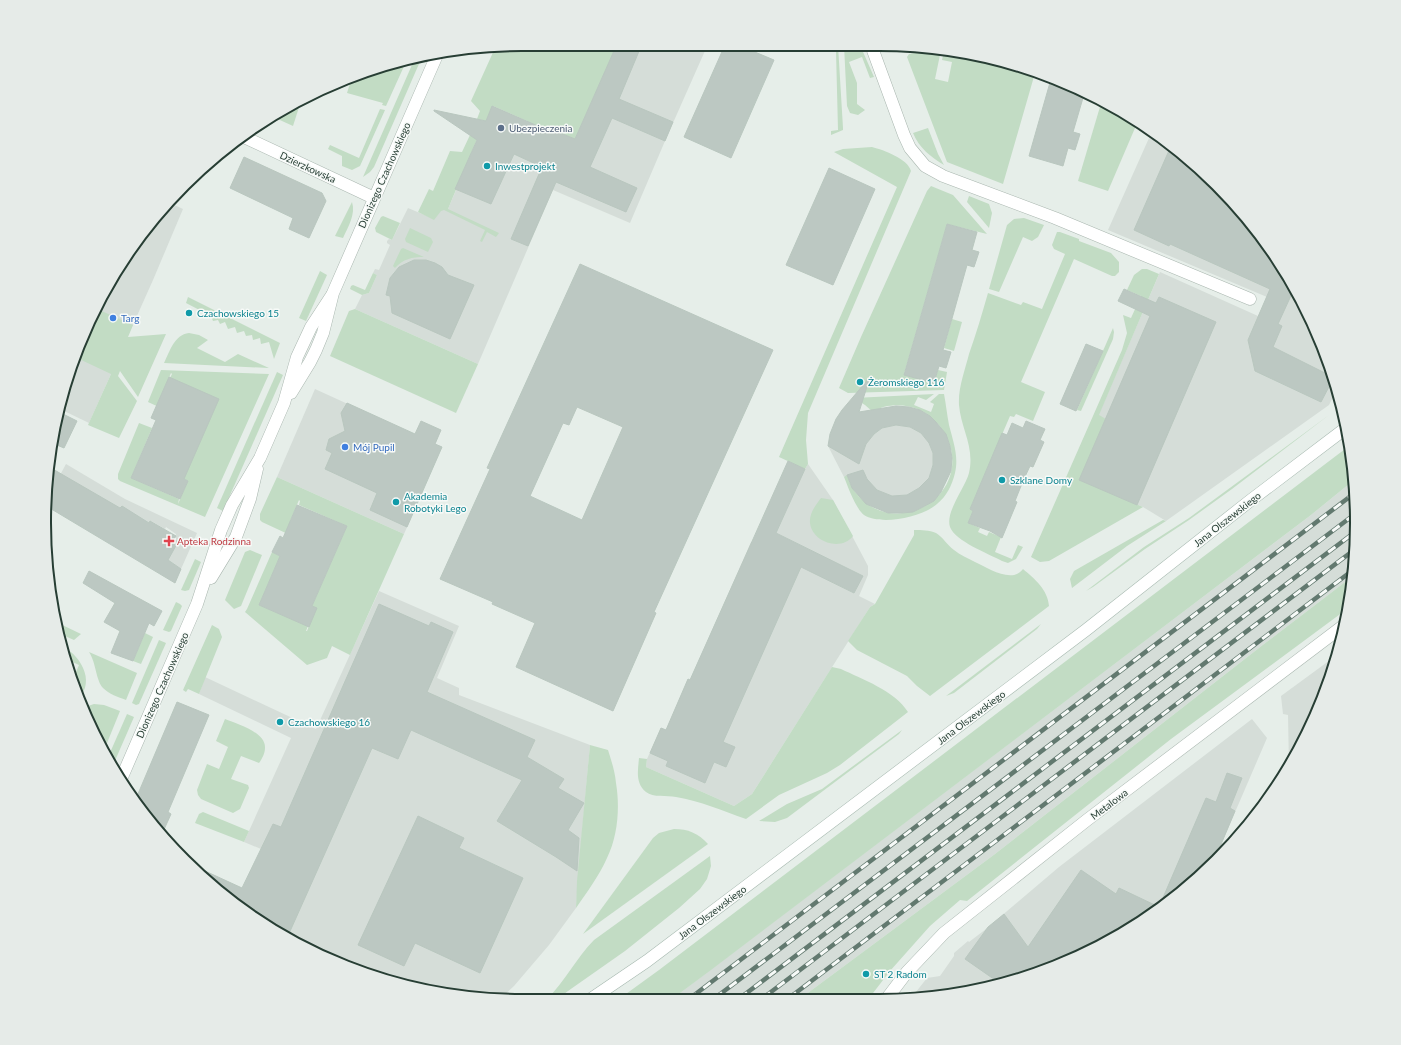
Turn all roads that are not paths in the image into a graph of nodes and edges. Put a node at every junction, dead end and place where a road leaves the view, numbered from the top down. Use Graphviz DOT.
graph roads {
  1 [pos="873,51"];
  2 [pos="435,59"];
  3 [pos="248,139"];
  4 [pos="374,198"];
  5 [pos="1250,299"];
  6 [pos="1341,432"];
  7 [pos="1337,630"];
  8 [pos="124,773"];
  9 [pos="598,994"];
  10 [pos="891,994"];
  1 -- 5 [label="street"];
  2 -- 4 [label="street, Dionizego Czachowskiego"];
  3 -- 4 [label="street, Dzierzkowska"];
  4 -- 8 [label="street, Dionizego Czachowskiego"];
  6 -- 9 [label="street, Jana Olszewskiego"];
  7 -- 10 [label="street, Metalowa"];
}
